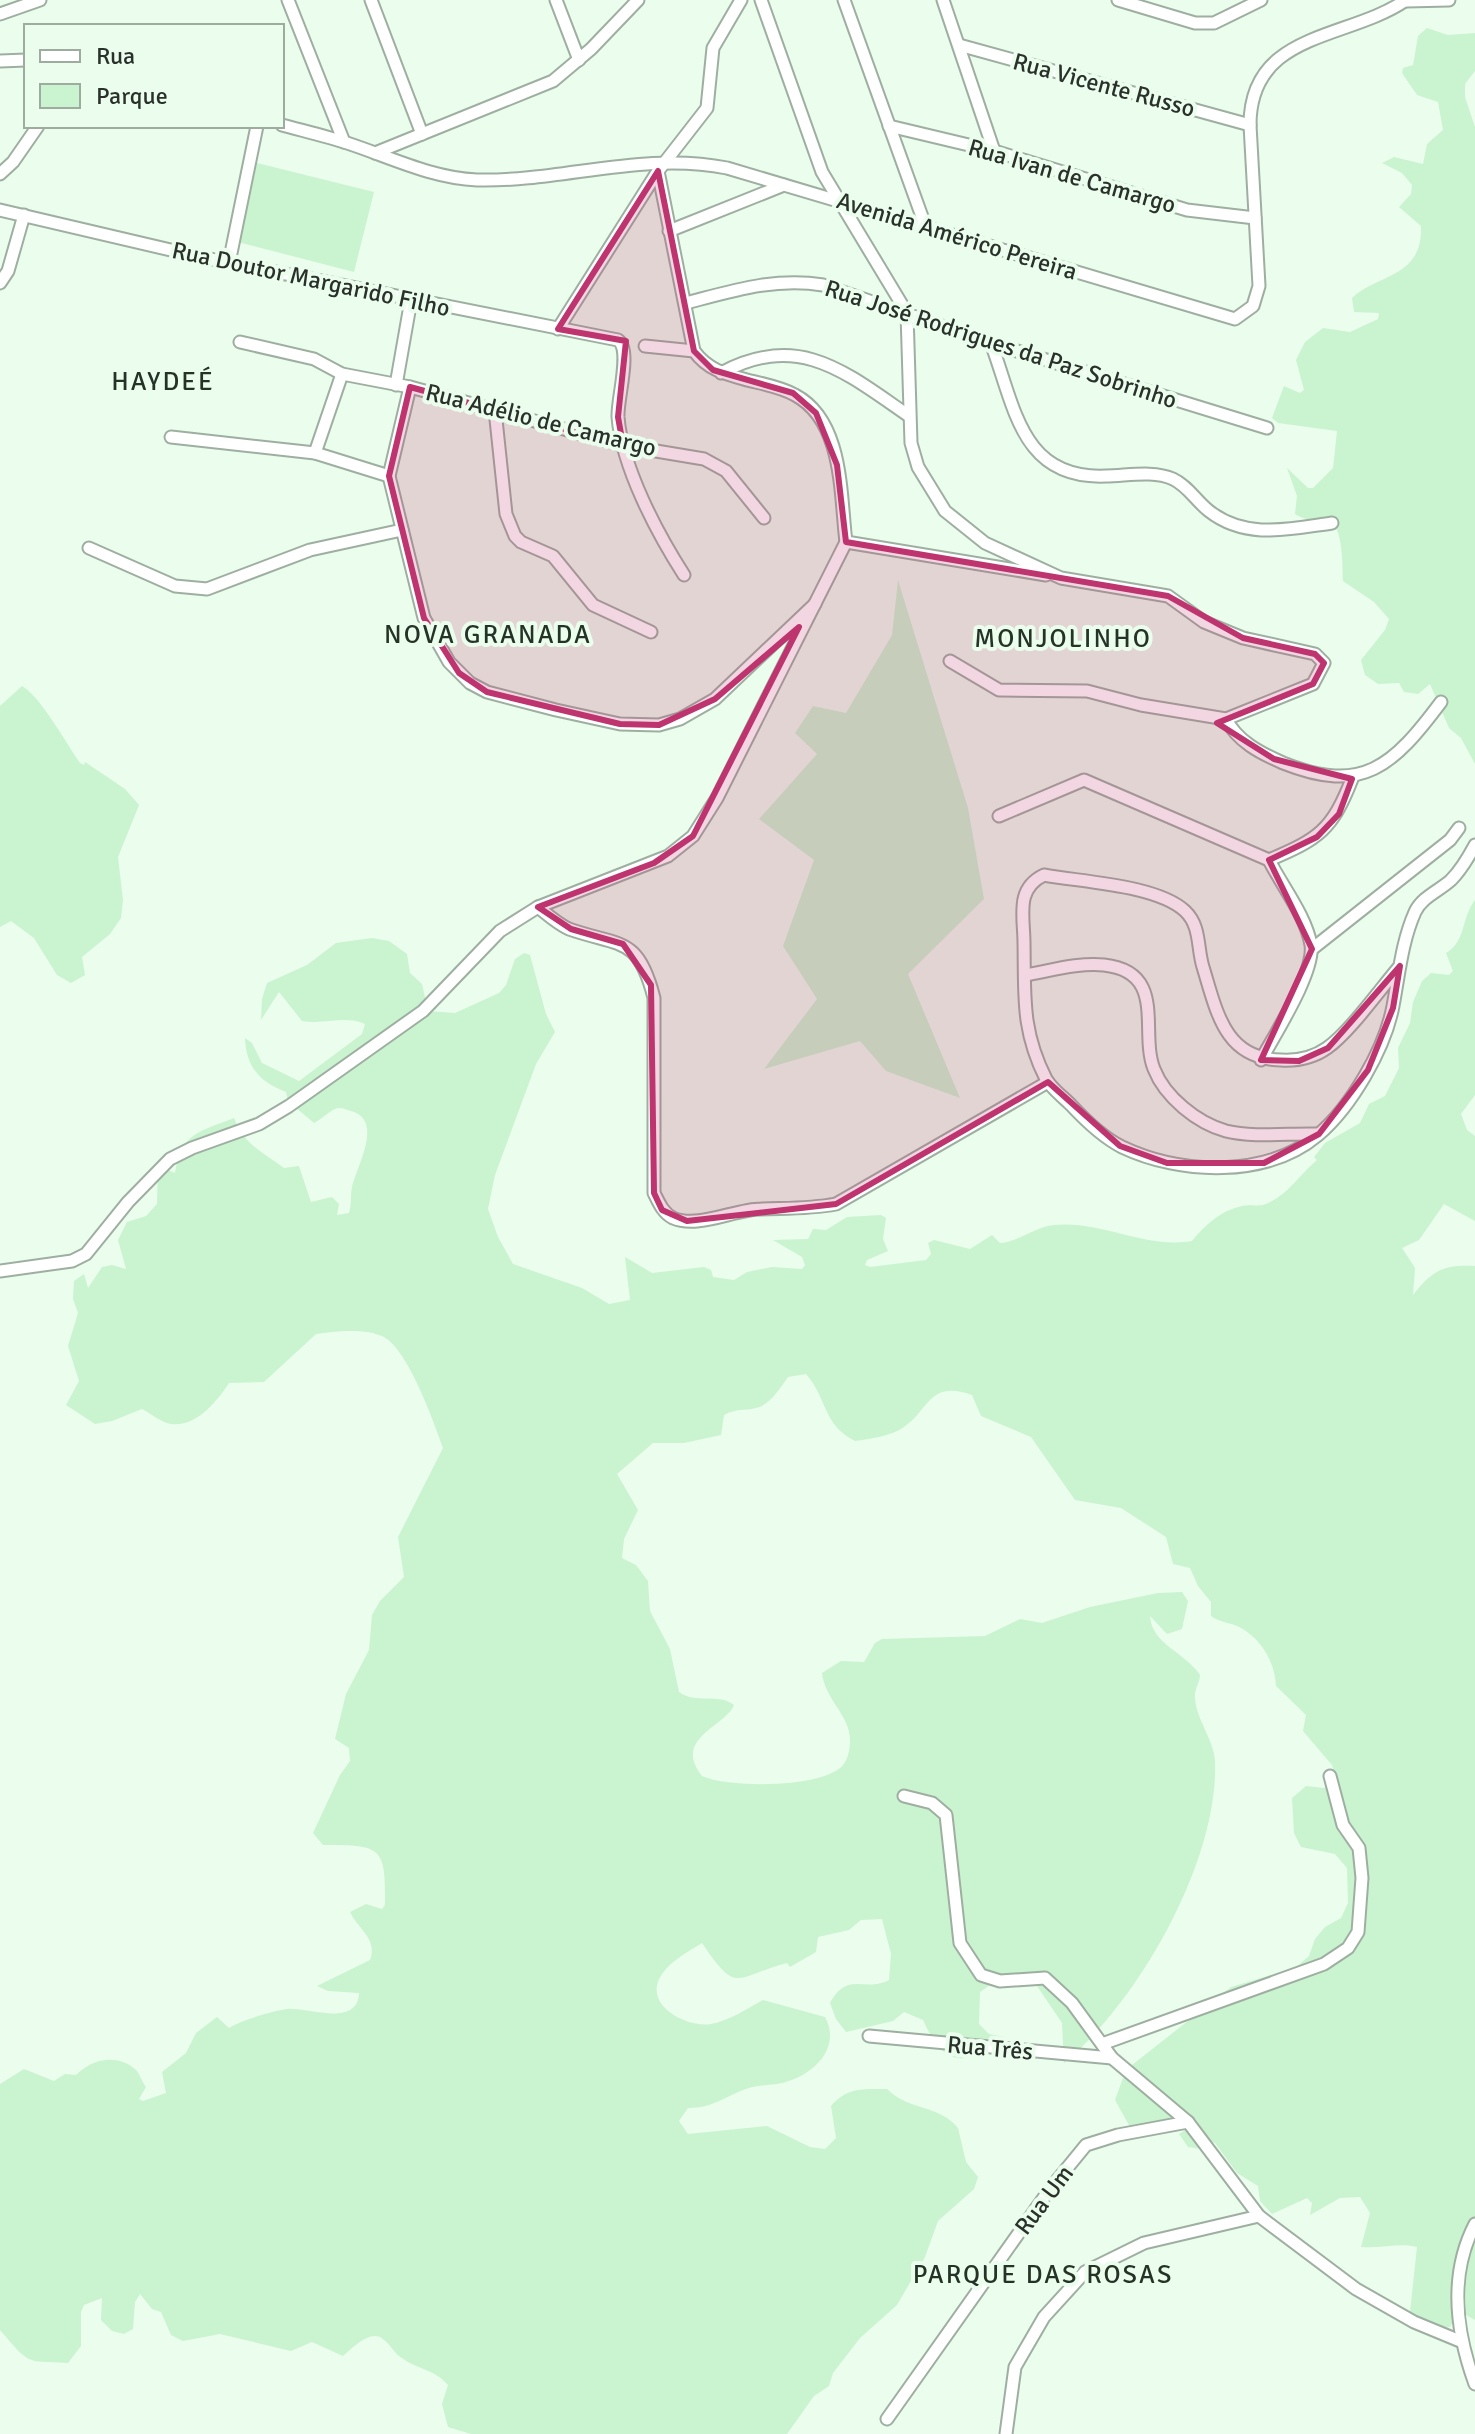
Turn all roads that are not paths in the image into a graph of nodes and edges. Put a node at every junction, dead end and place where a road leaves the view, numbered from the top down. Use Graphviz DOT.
graph roads {
  1 [pos="40,0"];
  2 [pos="288,0"];
  3 [pos="371,0"];
  4 [pos="556,0"];
  5 [pos="638,0"];
  6 [pos="741,0"];
  7 [pos="761,0"];
  8 [pos="844,0"];
  9 [pos="943,0"];
  10 [pos="1118,0"];
  11 [pos="1261,0"];
  12 [pos="1449,0"];
  13 [pos="1406,1"];
  14 [pos="0,14"];
  15 [pos="959,45"];
  16 [pos="24,60"];
  17 [pos="579,60"];
  18 [pos="0,61"];
  19 [pos="1250,125"];
  20 [pos="284,126"];
  21 [pos="889,126"];
  22 [pos="37,128"];
  23 [pos="257,128"];
  24 [pos="422,134"];
  25 [pos="344,142"];
  26 [pos="994,151"];
  27 [pos="375,153"];
  28 [pos="666,160"];
  29 [pos="658,171"];
  30 [pos="0,174"];
  31 [pos="784,185"];
  32 [pos="834,198"];
  33 [pos="0,210"];
  34 [pos="24,215"];
  35 [pos="1255,218"];
  36 [pos="925,225"];
  37 [pos="669,231"];
  38 [pos="229,263"];
  39 [pos="0,283"];
  40 [pos="411,300"];
  41 [pos="686,303"];
  42 [pos="907,313"];
  43 [pos="558,329"];
  44 [pos="240,342"];
  45 [pos="991,343"];
  46 [pos="645,346"];
  47 [pos="694,351"];
  48 [pos="721,373"];
  49 [pos="342,374"];
  50 [pos="396,385"];
  51 [pos="410,387"];
  52 [pos="495,410"];
  53 [pos="909,416"];
  54 [pos="1267,428"];
  55 [pos="171,437"];
  56 [pos="626,446"];
  57 [pos="315,453"];
  58 [pos="389,476"];
  59 [pos="764,518"];
  60 [pos="1332,523"];
  61 [pos="402,530"];
  62 [pos="846,542"];
  63 [pos="89,548"];
  64 [pos="684,575"];
  65 [pos="1061,578"];
  66 [pos="815,604"];
  67 [pos="651,632"];
  68 [pos="950,661"];
  69 [pos="1441,702"];
  70 [pos="1226,719"];
  71 [pos="1352,779"];
  72 [pos="999,816"];
  73 [pos="1459,828"];
  74 [pos="1475,845"];
  75 [pos="1269,860"];
  76 [pos="538,907"];
  77 [pos="1312,949"];
  78 [pos="1400,966"];
  79 [pos="1025,975"];
  80 [pos="1261,1060"];
  81 [pos="1048,1082"];
  82 [pos="1319,1134"];
  83 [pos="0,1271"];
  84 [pos="1330,1776"];
  85 [pos="904,1796"];
  86 [pos="869,2036"];
  87 [pos="1102,2044"];
  88 [pos="1112,2058"];
  89 [pos="1188,2122"];
  90 [pos="1259,2216"];
  91 [pos="1475,2224"];
  92 [pos="1460,2341"];
  93 [pos="1475,2384"];
  94 [pos="887,2419"];
  95 [pos="1006,2434"];
  1 -- 14 [label="street"];
  2 -- 25 [label="street"];
  3 -- 24 [label="street"];
  4 -- 17 [label="street"];
  5 -- 17 [label="street"];
  6 -- 28 [label="street"];
  7 -- 32 [label="street"];
  8 -- 21 [label="street"];
  9 -- 15 [label="street"];
  10 -- 11 [label="street"];
  12 -- 13 [label="street"];
  13 -- 19 [label="street"];
  15 -- 19 [label="street, Rua Vicente Russo"];
  15 -- 26 [label="street"];
  16 -- 18 [label="street"];
  17 -- 24 [label="street"];
  19 -- 35 [label="street"];
  20 -- 25 [label="street, Avenida Américo Pereira"];
  21 -- 26 [label="street, Rua Ivan de Camargo"];
  21 -- 36 [label="street"];
  22 -- 30 [label="street"];
  23 -- 38 [label="street"];
  24 -- 27 [label="street"];
  25 -- 27 [label="street, Avenida Américo Pereira"];
  26 -- 35 [label="street, Rua Ivan de Camargo"];
  27 -- 28 [label="street, Avenida Américo Pereira"];
  28 -- 29 [label="street"];
  28 -- 31 [label="street, Avenida Américo Pereira"];
  29 -- 37 [label="street"];
  29 -- 43 [label="street"];
  31 -- 32 [label="street, Avenida Américo Pereira"];
  31 -- 37 [label="street"];
  32 -- 36 [label="street, Avenida Américo Pereira"];
  32 -- 42 [label="street"];
  33 -- 34 [label="street, Rua Doutor Margarido Filho"];
  34 -- 38 [label="street, Rua Doutor Margarido Filho"];
  34 -- 39 [label="street"];
  35 -- 36 [label="street, Avenida Américo Pereira"];
  37 -- 41 [label="street"];
  38 -- 40 [label="street, Rua Doutor Margarido Filho"];
  40 -- 43 [label="street, Rua Doutor Margarido Filho"];
  40 -- 50 [label="street"];
  41 -- 42 [label="street, Rua José Rodrigues da Paz Sobrinho"];
  41 -- 47 [label="street"];
  42 -- 45 [label="street, Rua José Rodrigues da Paz Sobrinho"];
  42 -- 53 [label="street"];
  43 -- 56 [label="street, Rua Doutor Margarido Filho"];
  44 -- 49 [label="street, Rua Adélio de Camargo"];
  45 -- 54 [label="street, Rua José Rodrigues da Paz Sobrinho"];
  45 -- 60 [label="street"];
  46 -- 47 [label="street"];
  47 -- 48 [label="street"];
  48 -- 53 [label="street"];
  48 -- 62 [label="street"];
  49 -- 50 [label="street, Rua Adélio de Camargo"];
  49 -- 57 [label="street"];
  50 -- 51 [label="street, Rua Adélio de Camargo"];
  51 -- 52 [label="street, Rua Adélio de Camargo"];
  51 -- 58 [label="street"];
  52 -- 56 [label="street, Rua Adélio de Camargo"];
  52 -- 67 [label="street"];
  53 -- 65 [label="street"];
  55 -- 57 [label="street"];
  56 -- 59 [label="street, Rua Adélio de Camargo"];
  56 -- 64 [label="street"];
  57 -- 58 [label="street"];
  58 -- 61 [label="street"];
  61 -- 63 [label="street"];
  61 -- 66 [label="street"];
  62 -- 65 [label="street"];
  62 -- 66 [label="street"];
  65 -- 70 [label="street"];
  66 -- 76 [label="street"];
  68 -- 70 [label="street"];
  69 -- 71 [label="street"];
  70 -- 71 [label="street"];
  71 -- 75 [label="street"];
  72 -- 75 [label="street"];
  73 -- 77 [label="street"];
  74 -- 78 [label="street"];
  75 -- 77 [label="street"];
  76 -- 81 [label="street"];
  76 -- 83 [label="street"];
  77 -- 80 [label="street"];
  78 -- 80 [label="street"];
  78 -- 82 [label="street"];
  79 -- 80 [label="street"];
  79 -- 81 [label="street"];
  79 -- 82 [label="street"];
  81 -- 82 [label="street"];
  84 -- 87 [label="street"];
  85 -- 87 [label="street"];
  86 -- 88 [label="street, Rua Três"];
  87 -- 88 [label="street"];
  88 -- 89 [label="street"];
  89 -- 90 [label="street"];
  89 -- 94 [label="street, Rua Um"];
  90 -- 92 [label="street"];
  90 -- 95 [label="street"];
  91 -- 92 [label="street"];
  92 -- 93 [label="street"];
}
